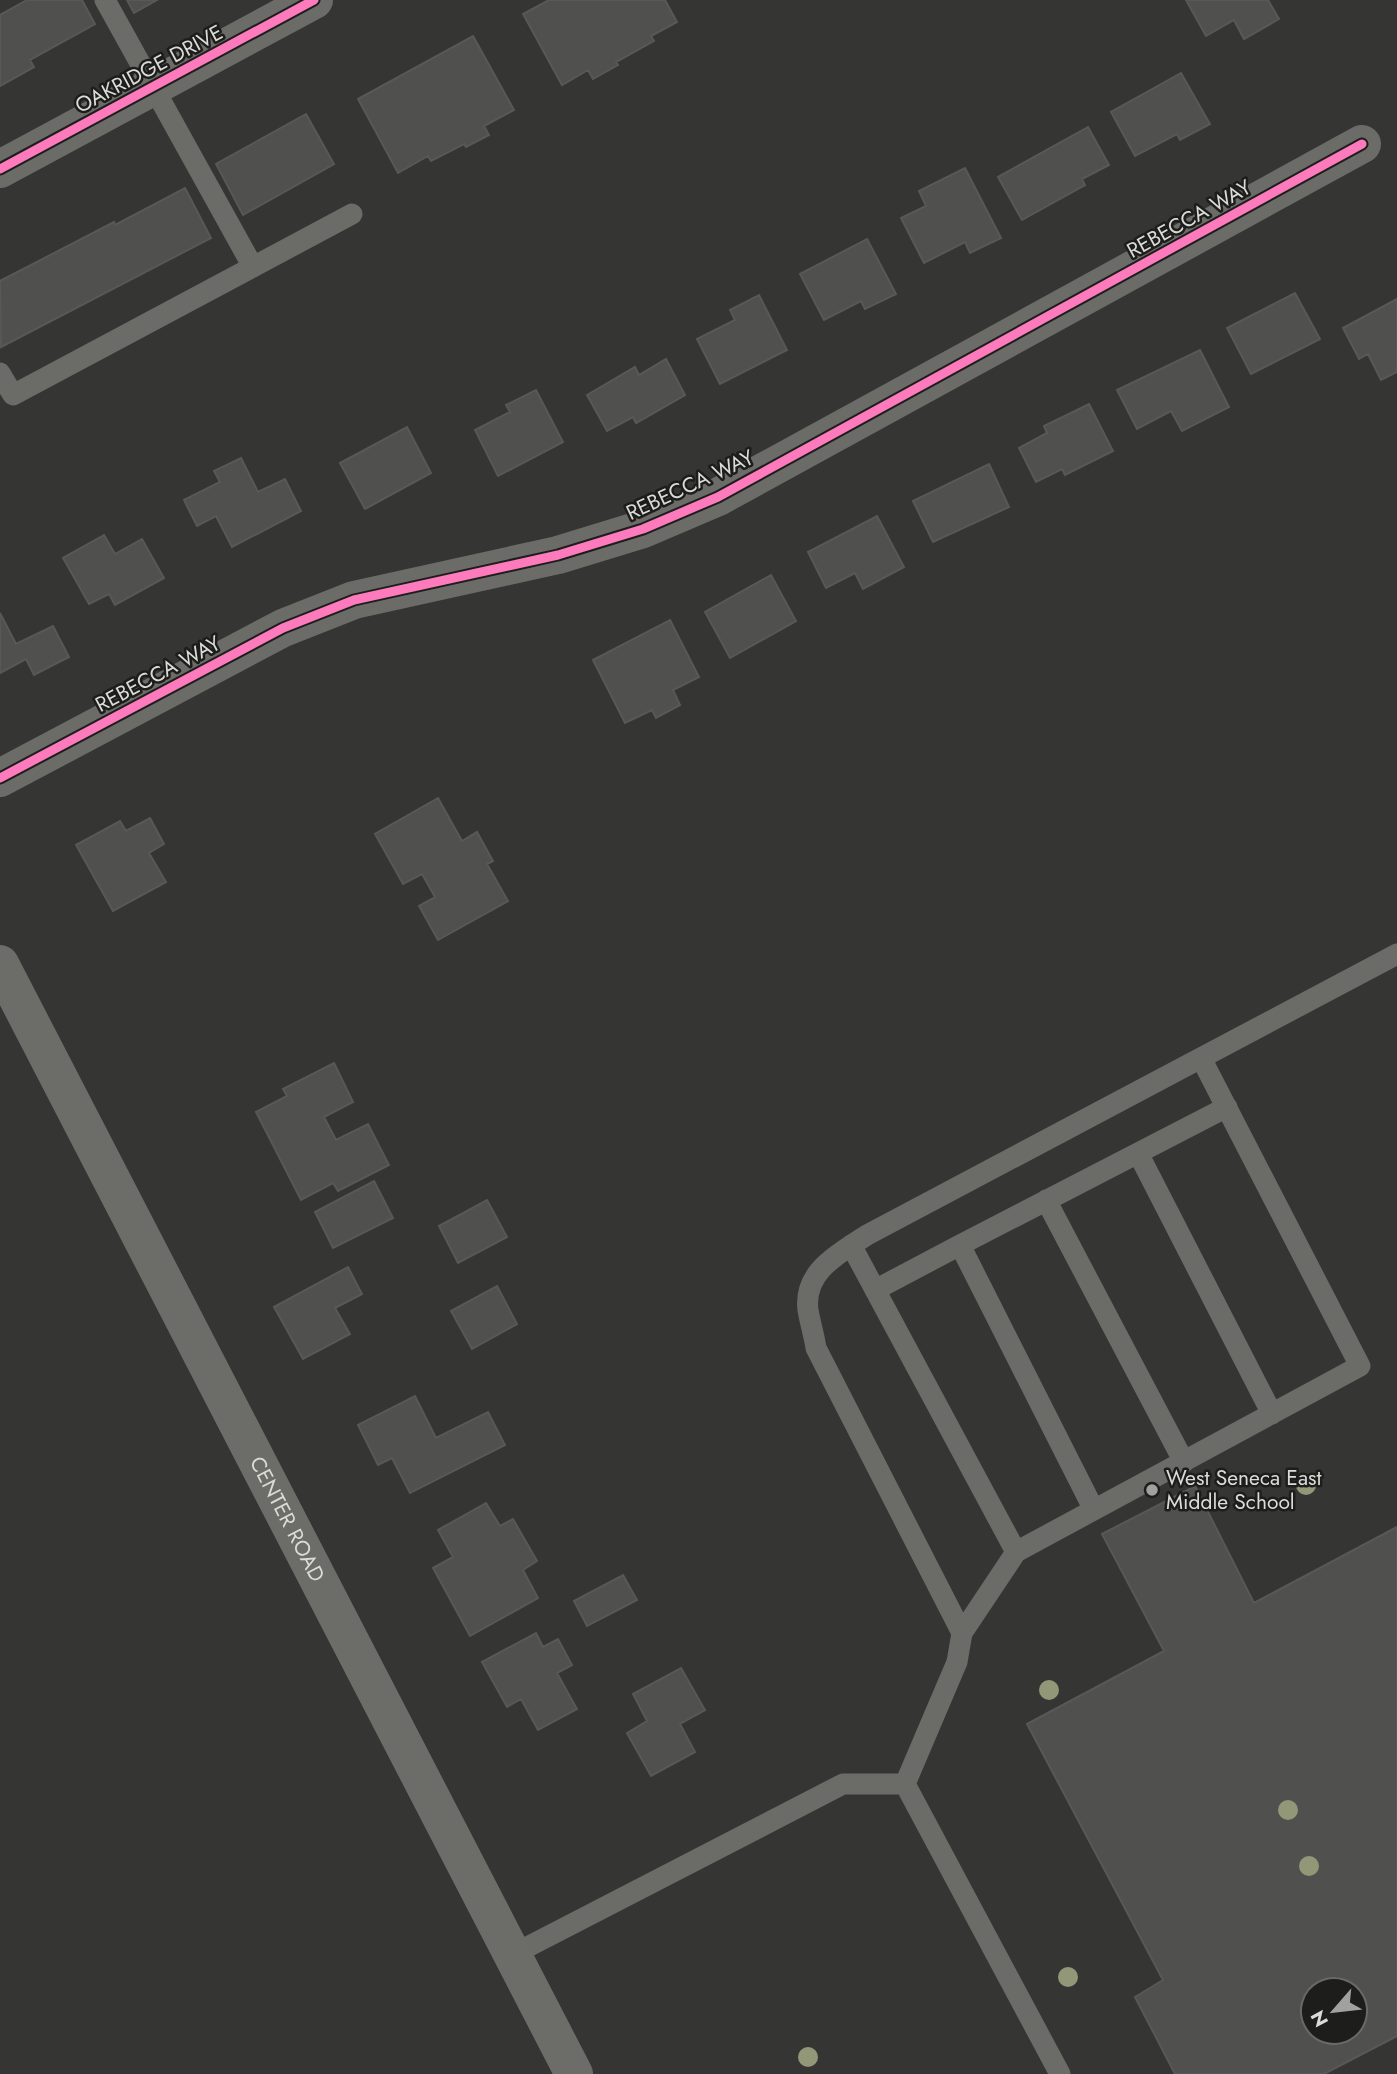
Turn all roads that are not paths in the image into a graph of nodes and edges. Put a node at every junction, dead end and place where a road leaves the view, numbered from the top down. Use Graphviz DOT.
graph roads {
  1 [pos="105,0"];
  2 [pos="314,0"];
  3 [pos="153,87"];
  4 [pos="1362,144"];
  5 [pos="0,169"];
  6 [pos="352,214"];
  7 [pos="253,267"];
  8 [pos="0,373"];
  9 [pos="0,778"];
  10 [pos="1397,954"];
  11 [pos="0,964"];
  12 [pos="1201,1058"];
  13 [pos="1227,1107"];
  14 [pos="1138,1153"];
  15 [pos="1046,1200"];
  16 [pos="851,1245"];
  17 [pos="960,1245"];
  18 [pos="875,1290"];
  19 [pos="1272,1414"];
  20 [pos="1184,1462"];
  21 [pos="1094,1510"];
  22 [pos="1016,1552"];
  23 [pos="962,1633"];
  24 [pos="905,1784"];
  25 [pos="512,1955"];
  26 [pos="574,2074"];
  27 [pos="1060,2074"];
  1 -- 3 [label="lane"];
  2 -- 3 [label="street, OAKRIDGE DRIVE"];
  3 -- 5 [label="street, OAKRIDGE DRIVE"];
  3 -- 7 [label="lane"];
  4 -- 9 [label="street, REBECCA WAY"];
  6 -- 7 [label="lane"];
  7 -- 8 [label="lane"];
  10 -- 12 [label="lane"];
  11 -- 25 [label="main road, CENTER ROAD"];
  12 -- 13 [label="lane"];
  12 -- 16 [label="lane"];
  13 -- 14 [label="lane"];
  13 -- 19 [label="lane"];
  14 -- 15 [label="lane"];
  14 -- 19 [label="lane"];
  15 -- 17 [label="lane"];
  15 -- 20 [label="lane"];
  16 -- 18 [label="lane"];
  16 -- 23 [label="lane"];
  17 -- 18 [label="lane"];
  17 -- 21 [label="lane"];
  18 -- 22 [label="lane"];
  19 -- 20 [label="lane"];
  20 -- 21 [label="lane"];
  21 -- 22 [label="lane"];
  22 -- 23 [label="lane"];
  23 -- 24 [label="lane"];
  24 -- 25 [label="lane"];
  24 -- 27 [label="lane"];
  25 -- 26 [label="main road, CENTER ROAD"];
}
